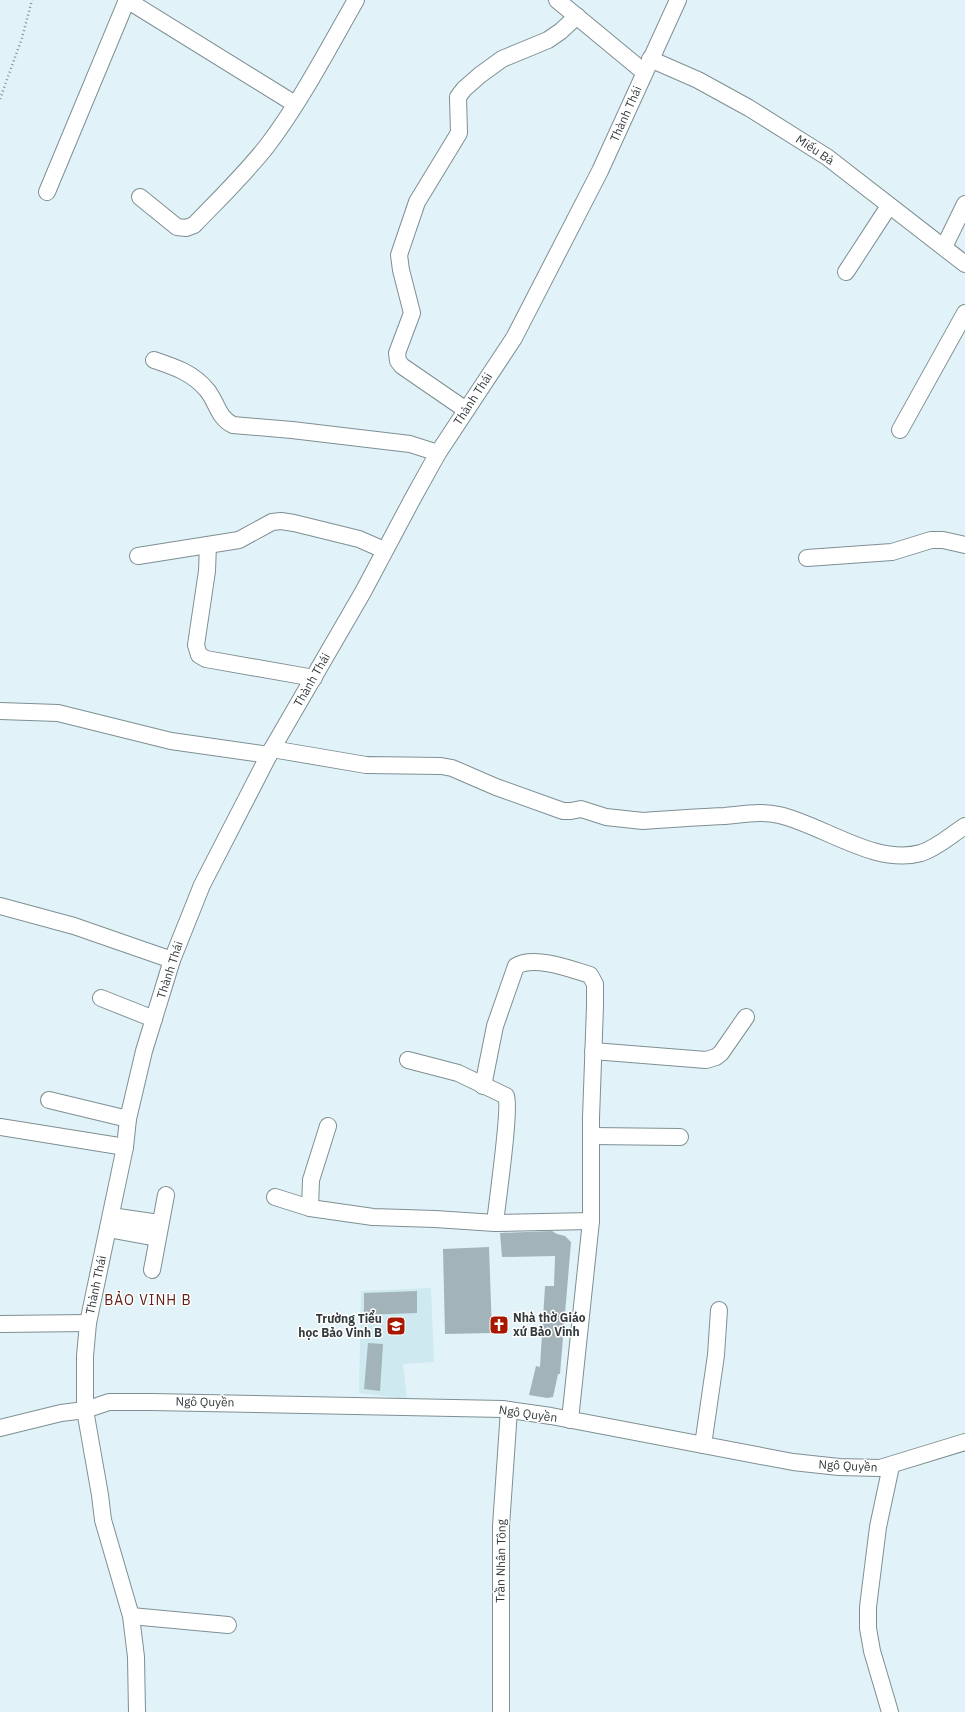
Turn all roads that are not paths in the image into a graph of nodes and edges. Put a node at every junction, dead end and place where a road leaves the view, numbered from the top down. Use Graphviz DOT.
graph roads {
  1 [pos="356,0"];
  2 [pos="557,0"];
  3 [pos="678,0"];
  4 [pos="576,16"];
  5 [pos="647,65"];
  6 [pos="294,104"];
  7 [pos="47,192"];
  8 [pos="140,197"];
  9 [pos="965,204"];
  10 [pos="889,206"];
  11 [pos="944,247"];
  12 [pos="965,264"];
  13 [pos="846,272"];
  14 [pos="965,313"];
  15 [pos="154,360"];
  16 [pos="466,410"];
  17 [pos="900,430"];
  18 [pos="438,452"];
  19 [pos="208,545"];
  20 [pos="965,545"];
  21 [pos="384,550"];
  22 [pos="138,556"];
  23 [pos="807,558"];
  24 [pos="314,678"];
  25 [pos="0,711"];
  26 [pos="271,752"];
  27 [pos="965,826"];
  28 [pos="0,906"];
  29 [pos="172,960"];
  30 [pos="101,998"];
  31 [pos="746,1017"];
  32 [pos="154,1019"];
  33 [pos="593,1051"];
  34 [pos="408,1060"];
  35 [pos="483,1086"];
  36 [pos="49,1100"];
  37 [pos="128,1119"];
  38 [pos="328,1126"];
  39 [pos="0,1127"];
  40 [pos="591,1136"];
  41 [pos="680,1137"];
  42 [pos="125,1147"];
  43 [pos="166,1195"];
  44 [pos="275,1197"];
  45 [pos="310,1208"];
  46 [pos="591,1221"];
  47 [pos="110,1222"];
  48 [pos="495,1223"];
  49 [pos="158,1231"];
  50 [pos="152,1270"];
  51 [pos="719,1310"];
  52 [pos="88,1323"];
  53 [pos="0,1324"];
  54 [pos="85,1410"];
  55 [pos="509,1410"];
  56 [pos="570,1420"];
  57 [pos="0,1428"];
  58 [pos="965,1442"];
  59 [pos="703,1445"];
  60 [pos="891,1466"];
  61 [pos="131,1616"];
  62 [pos="228,1625"];
  63 [pos="137,1712"];
  64 [pos="501,1712"];
  65 [pos="890,1712"];
  1 -- 6 [label="street"];
  2 -- 4 [label="street, Miếu Bà"];
  3 -- 5 [label="street, Thành Thái"];
  4 -- 5 [label="street, Miếu Bà"];
  4 -- 16 [label="street"];
  5 -- 10 [label="street, Miếu Bà"];
  5 -- 16 [label="street, Thành Thái"];
  6 -- 7 [label="street"];
  6 -- 8 [label="street"];
  9 -- 11 [label="street"];
  10 -- 11 [label="street, Miếu Bà"];
  10 -- 13 [label="street"];
  11 -- 12 [label="street, Miếu Bà"];
  14 -- 17 [label="street"];
  15 -- 18 [label="street"];
  16 -- 18 [label="street, Thành Thái"];
  18 -- 21 [label="street, Thành Thái"];
  19 -- 21 [label="street"];
  19 -- 22 [label="street"];
  19 -- 24 [label="street"];
  20 -- 23 [label="street"];
  21 -- 24 [label="street, Thành Thái"];
  24 -- 26 [label="street, Thành Thái"];
  25 -- 26 [label="street"];
  26 -- 27 [label="street"];
  26 -- 29 [label="street, Thành Thái"];
  28 -- 29 [label="street"];
  29 -- 32 [label="street, Thành Thái"];
  30 -- 32 [label="street"];
  31 -- 33 [label="street"];
  32 -- 37 [label="street, Thành Thái"];
  33 -- 35 [label="street"];
  33 -- 40 [label="street"];
  34 -- 35 [label="street"];
  35 -- 48 [label="street"];
  36 -- 37 [label="street"];
  37 -- 42 [label="street, Thành Thái"];
  38 -- 45 [label="street"];
  39 -- 42 [label="street"];
  40 -- 41 [label="street"];
  40 -- 46 [label="street"];
  42 -- 47 [label="street, Thành Thái"];
  43 -- 49 [label="street"];
  44 -- 45 [label="street"];
  45 -- 48 [label="street"];
  46 -- 48 [label="street"];
  46 -- 56 [label="street"];
  47 -- 49 [label="street"];
  47 -- 52 [label="street, Thành Thái"];
  49 -- 50 [label="street"];
  51 -- 59 [label="street"];
  52 -- 53 [label="street"];
  52 -- 54 [label="street, Thành Thái"];
  54 -- 55 [label="street, Ngô Quyền"];
  54 -- 57 [label="street, Ngô Quyền"];
  54 -- 61 [label="street, Thành Thái"];
  55 -- 56 [label="street, Ngô Quyền"];
  55 -- 64 [label="street, Trần Nhân Tông"];
  56 -- 59 [label="street, Ngô Quyền"];
  58 -- 60 [label="street, Ngô Quyền"];
  59 -- 60 [label="street, Ngô Quyền"];
  60 -- 65 [label="street"];
  61 -- 62 [label="street"];
  61 -- 63 [label="street, Thành Thái"];
}
